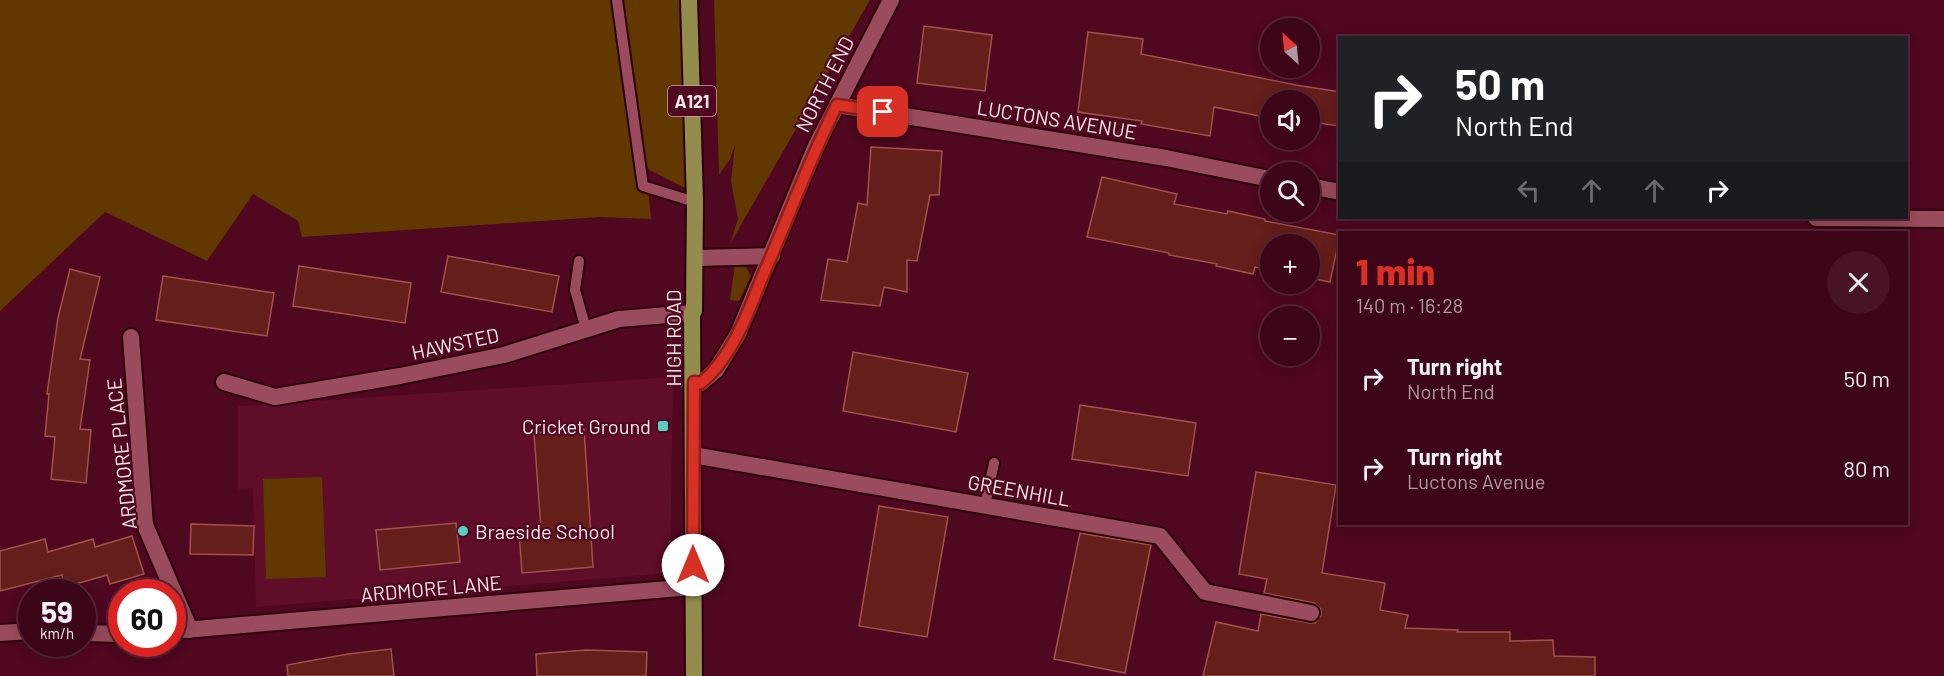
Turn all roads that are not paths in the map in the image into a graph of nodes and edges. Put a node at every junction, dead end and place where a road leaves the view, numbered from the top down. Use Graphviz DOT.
graph roads {
  1 [pos="617,0"];
  2 [pos="689,0"];
  3 [pos="891,0"];
  4 [pos="837,105"];
  5 [pos="1260,176"];
  6 [pos="1320,188"];
  7 [pos="1338,192"];
  8 [pos="695,202"];
  9 [pos="1908,219"];
  10 [pos="1944,219"];
  11 [pos="772,256"];
  12 [pos="695,258"];
  13 [pos="579,261"];
  14 [pos="692,313"];
  15 [pos="586,329"];
  16 [pos="131,337"];
  17 [pos="224,382"];
  18 [pos="694,382"];
  19 [pos="693,455"];
  20 [pos="994,463"];
  21 [pos="985,506"];
  22 [pos="693,587"];
  23 [pos="1311,613"];
  24 [pos="186,630"];
  25 [pos="190,630"];
  26 [pos="18,632"];
  27 [pos="0,633"];
  28 [pos="694,676"];
  1 -- 8 [label="lane"];
  2 -- 8 [label="main road, HIGH ROAD / A121"];
  3 -- 4 [label="street, NORTH END"];
  4 -- 5 [label="street, LUCTONS AVENUE"];
  4 -- 11 [label="street, NORTH END"];
  6 -- 7 [label="street"];
  8 -- 12 [label="main road, HIGH ROAD / A121"];
  9 -- 10 [label="street"];
  11 -- 12 [label="street"];
  11 -- 18 [label="street, NORTH END"];
  12 -- 14 [label="main road, HIGH ROAD / A121"];
  13 -- 15 [label="lane"];
  14 -- 15 [label="street, HAWSTED"];
  14 -- 18 [label="main road, HIGH ROAD / A121"];
  15 -- 17 [label="street, HAWSTED"];
  16 -- 25 [label="street, ARDMORE PLACE"];
  18 -- 19 [label="main road, HIGH ROAD / A121"];
  19 -- 21 [label="street, GREENHILL"];
  19 -- 22 [label="main road, HIGH ROAD / A121"];
  20 -- 21 [label="lane"];
  21 -- 23 [label="street, GREENHILL"];
  22 -- 25 [label="street, ARDMORE LANE"];
  22 -- 28 [label="main road, HIGH ROAD / A121"];
  24 -- 25 [label="street, ARDMORE LANE"];
  26 -- 27 [label="street"];
}
